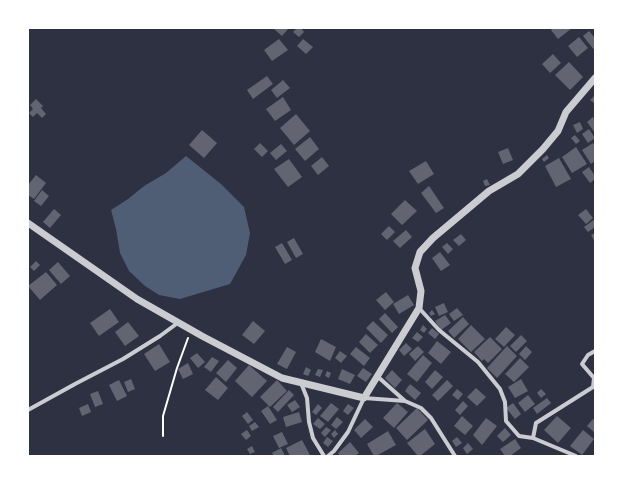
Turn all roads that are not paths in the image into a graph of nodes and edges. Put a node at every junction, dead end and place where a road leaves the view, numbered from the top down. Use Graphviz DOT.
graph roads {
  1 [pos="595,78"];
  2 [pos="28,223"];
  3 [pos="419,308"];
  4 [pos="179,322"];
  5 [pos="595,351"];
  6 [pos="378,376"];
  7 [pos="301,383"];
  8 [pos="364,398"];
  9 [pos="405,401"];
  10 [pos="28,410"];
  11 [pos="532,438"];
  12 [pos="324,456"];
  13 [pos="328,456"];
  14 [pos="455,456"];
  15 [pos="576,456"];
  1 -- 3 [label="street"];
  2 -- 4 [label="street"];
  3 -- 6 [label="street"];
  3 -- 11 [label="street"];
  4 -- 7 [label="street"];
  4 -- 10 [label="street"];
  5 -- 11 [label="street"];
  6 -- 8 [label="street"];
  6 -- 9 [label="street"];
  7 -- 8 [label="street"];
  7 -- 12 [label="street"];
  8 -- 9 [label="street"];
  8 -- 13 [label="street"];
  9 -- 14 [label="street"];
  11 -- 15 [label="street"];
}
